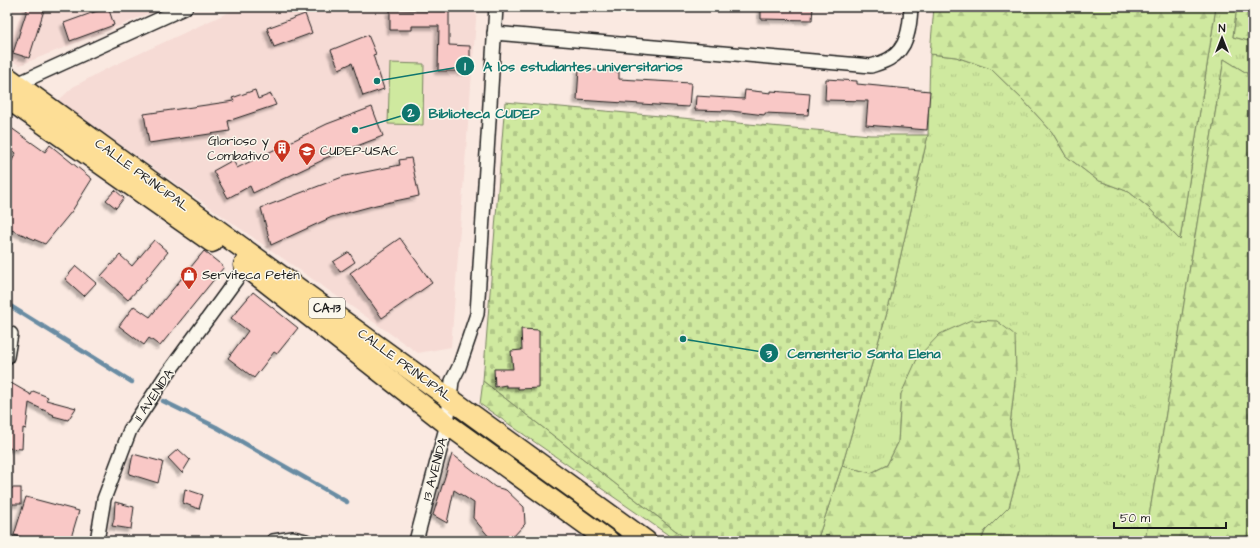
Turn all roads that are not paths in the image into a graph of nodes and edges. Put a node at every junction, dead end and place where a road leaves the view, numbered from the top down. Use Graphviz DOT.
graph roads {
  1 [pos="186,7"];
  2 [pos="496,7"];
  3 [pos="911,7"];
  4 [pos="494,33"];
  5 [pos="10,86"];
  6 [pos="246,266"];
  7 [pos="11,334"];
  8 [pos="7,357"];
  9 [pos="450,397"];
  10 [pos="447,424"];
  11 [pos="97,541"];
  12 [pos="273,541"];
  13 [pos="306,541"];
  14 [pos="416,541"];
  15 [pos="609,541"];
  16 [pos="646,541"];
  1 -- 5 [label="street"];
  2 -- 4 [label="street, 13 AVENIDA"];
  3 -- 4 [label="street"];
  4 -- 9 [label="street, 13 AVENIDA"];
  5 -- 6 [label="main road, CALLE PRINCIPAL / CA-13"];
  5 -- 9 [label="main road, CALLE PRINCIPAL / CA-13"];
  6 -- 10 [label="main road, CALLE PRINCIPAL / CA-13"];
  6 -- 11 [label="street, 11 AVENIDA"];
  7 -- 8 [label="street"];
  9 -- 10 [label="street, 13 AVENIDA"];
  9 -- 16 [label="main road, CALLE PRINCIPAL / CA-13"];
  10 -- 14 [label="street, 13 AVENIDA"];
  10 -- 15 [label="main road, CALLE PRINCIPAL / CA-13"];
  12 -- 13 [label="street"];
}
